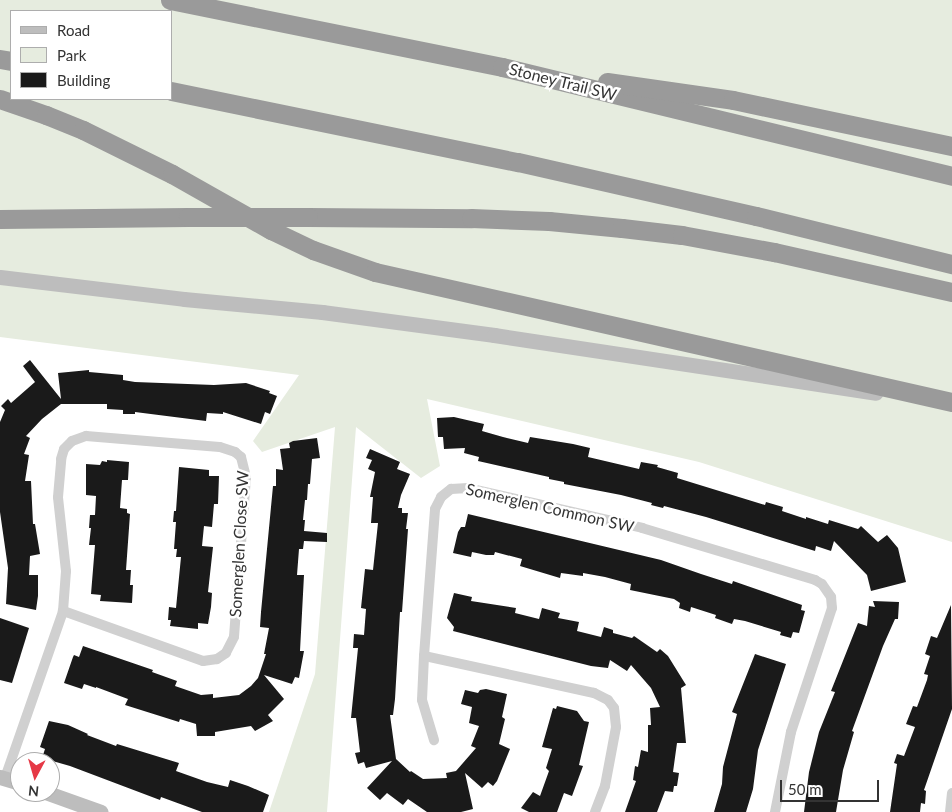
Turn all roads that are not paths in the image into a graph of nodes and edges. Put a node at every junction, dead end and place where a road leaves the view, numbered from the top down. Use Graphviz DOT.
graph roads {
  1 [pos="170,0"];
  2 [pos="502,67"];
  3 [pos="172,91"];
  4 [pos="0,100"];
  5 [pos="952,146"];
  6 [pos="952,176"];
  7 [pos="0,219"];
  8 [pos="952,264"];
  9 [pos="0,277"];
  10 [pos="952,292"];
  11 [pos="952,402"];
  12 [pos="63,611"];
  13 [pos="424,656"];
  14 [pos="434,740"];
  15 [pos="3,777"];
  16 [pos="952,792"];
  17 [pos="60,797"];
  18 [pos="101,812"];
  19 [pos="595,812"];
  20 [pos="775,812"];
  21 [pos="950,812"];
  1 -- 2 [label="highway, Stoney Trail SW"];
  2 -- 5 [label="highway"];
  2 -- 6 [label="highway, Stoney Trail SW"];
  3 -- 8 [label="highway"];
  4 -- 11 [label="highway"];
  7 -- 10 [label="highway, bridge"];
  9 -- 11 [label="main road"];
  12 -- 12 [label="street, Somerglen Close SW"];
  12 -- 15 [label="street, Somerglen Close SW"];
  13 -- 14 [label="street, Somerglen Common SW"];
  13 -- 19 [label="street"];
  13 -- 20 [label="street, Somerglen Common SW"];
  16 -- 21 [label="street"];
  17 -- 18 [label="main road"];
}
